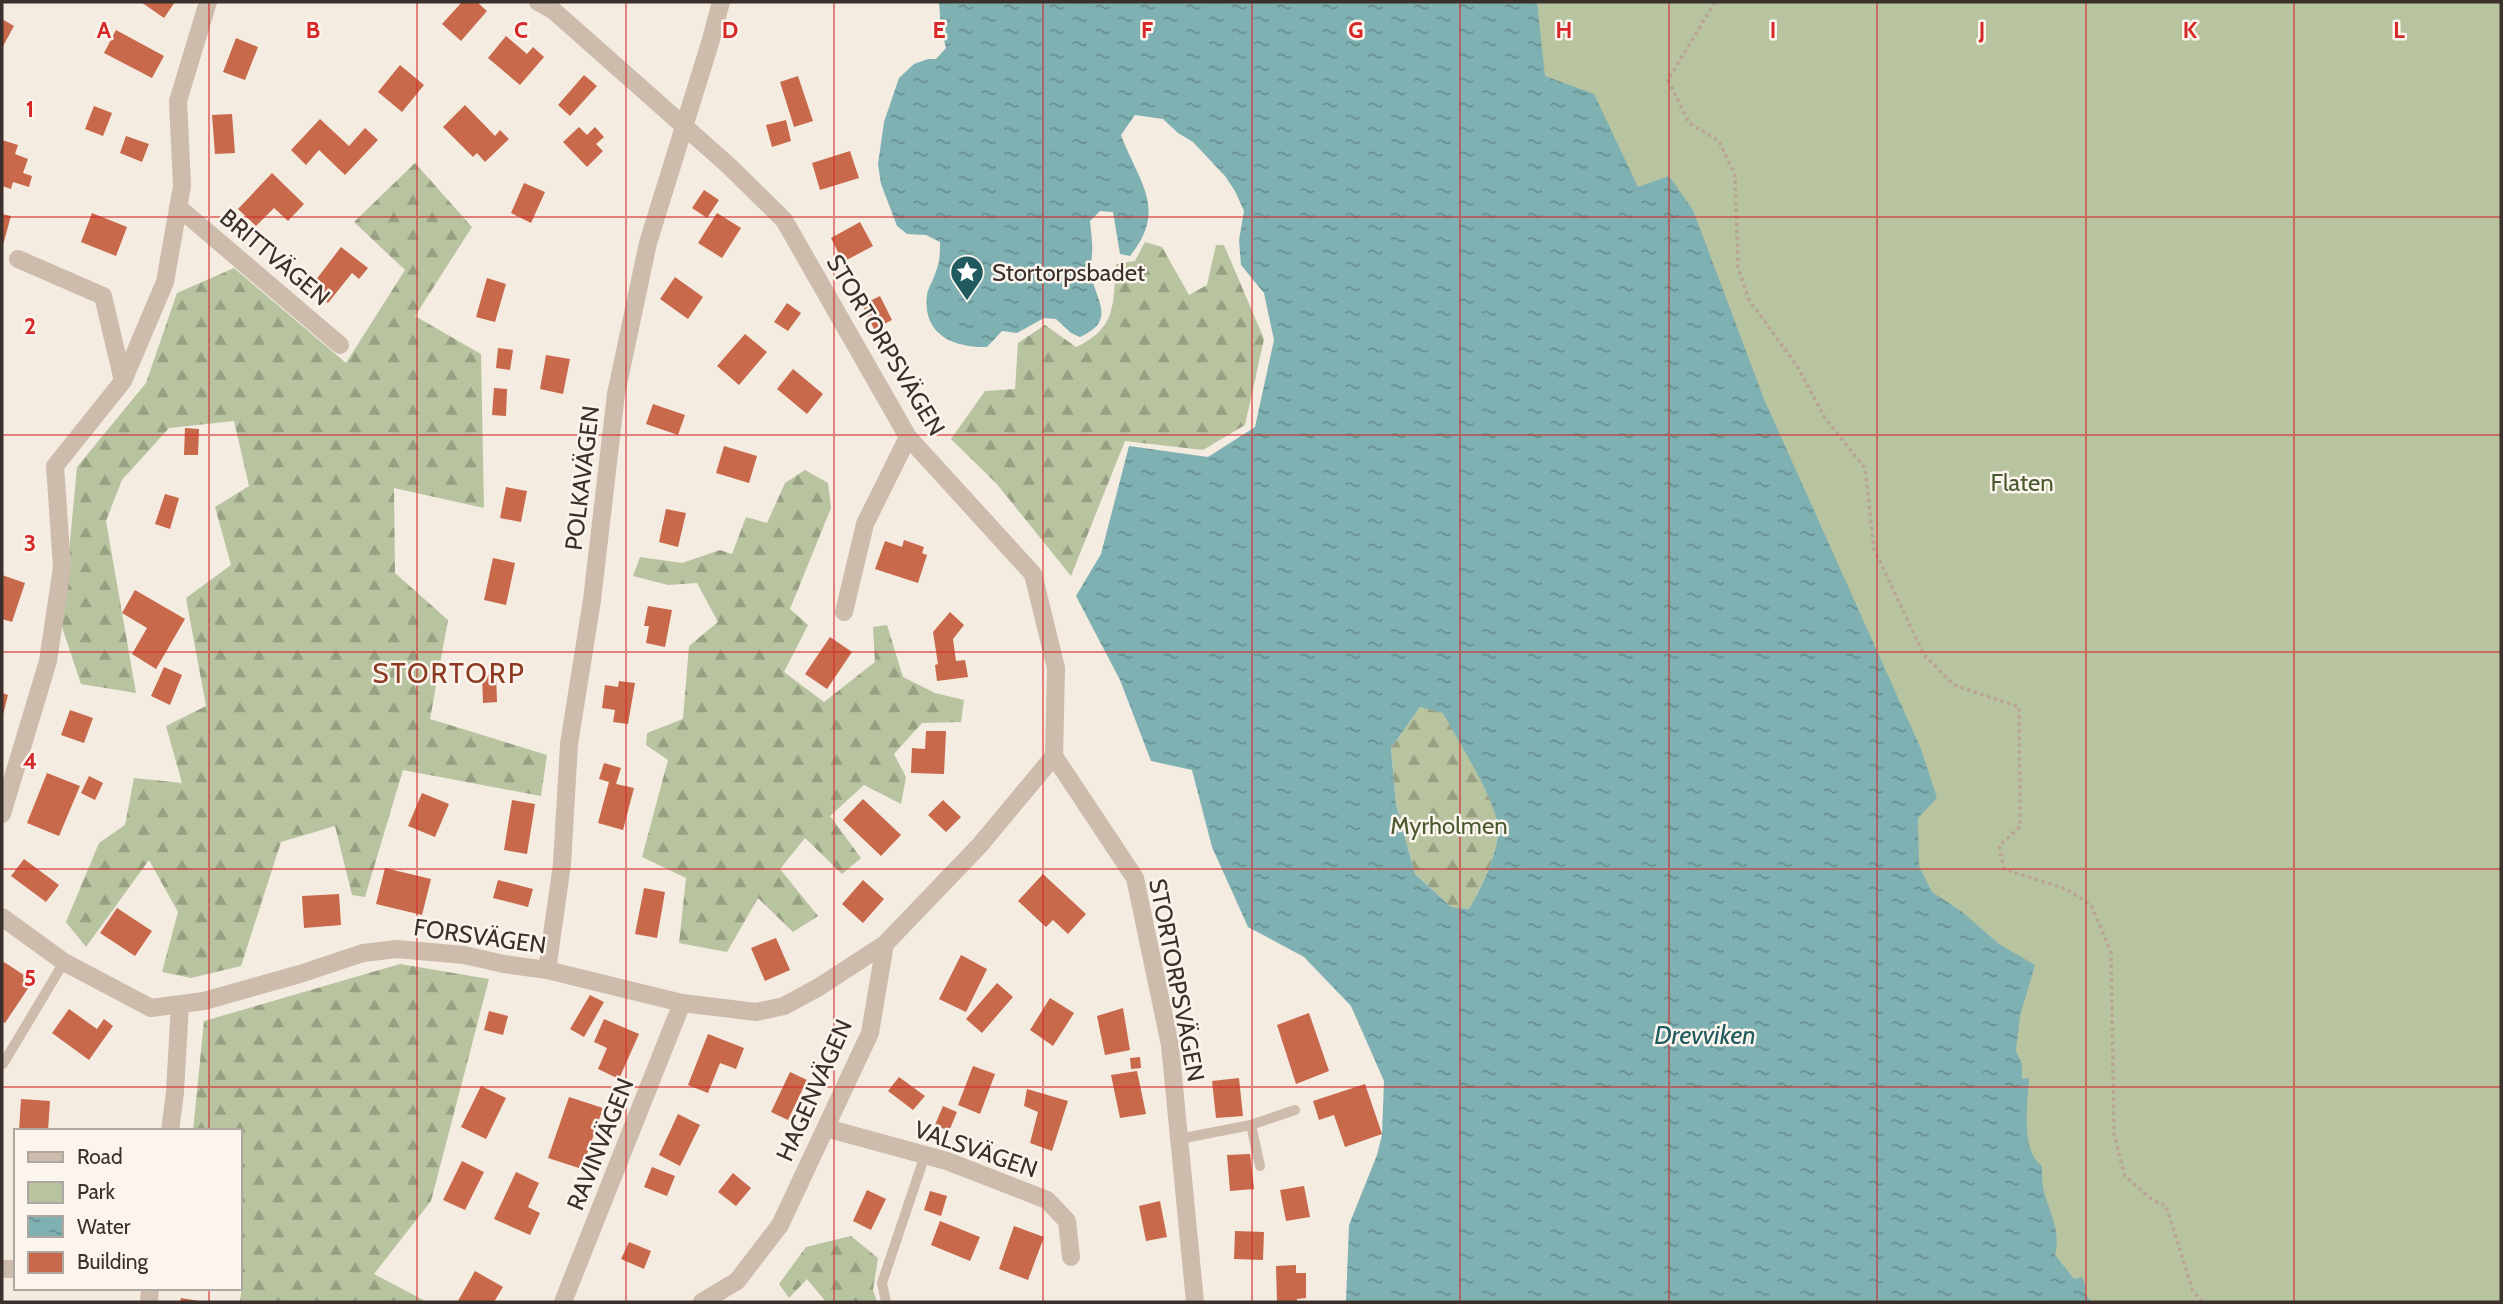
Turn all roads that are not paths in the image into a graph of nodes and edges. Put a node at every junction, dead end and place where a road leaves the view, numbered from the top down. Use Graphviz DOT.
graph roads {
  1 [pos="208,2"];
  2 [pos="538,2"];
  3 [pos="720,2"];
  4 [pos="682,126"];
  5 [pos="177,207"];
  6 [pos="18,259"];
  7 [pos="340,345"];
  8 [pos="123,381"];
  9 [pos="908,437"];
  10 [pos="844,612"];
  11 [pos="1054,756"];
  12 [pos="2,814"];
  13 [pos="2,917"];
  14 [pos="885,944"];
  15 [pos="64,962"];
  16 [pos="547,970"];
  17 [pos="682,1003"];
  18 [pos="180,1004"];
  19 [pos="3,1064"];
  20 [pos="1295,1110"];
  21 [pos="1251,1125"];
  22 [pos="825,1128"];
  23 [pos="170,1129"];
  24 [pos="1179,1139"];
  25 [pos="925,1155"];
  26 [pos="1260,1166"];
  27 [pos="1071,1257"];
  28 [pos="564,1302"];
  29 [pos="702,1302"];
  30 [pos="886,1302"];
  31 [pos="1195,1302"];
  1 -- 5 [label="street"];
  2 -- 4 [label="street, STORTORPSVÄGEN"];
  3 -- 4 [label="street, POLKAVÄGEN"];
  4 -- 9 [label="street, STORTORPSVÄGEN"];
  4 -- 16 [label="street, POLKAVÄGEN"];
  5 -- 7 [label="street, BRITTVÄGEN"];
  5 -- 8 [label="street"];
  6 -- 8 [label="street"];
  8 -- 12 [label="street"];
  9 -- 10 [label="street"];
  9 -- 11 [label="street, STORTORPSVÄGEN"];
  11 -- 14 [label="street"];
  11 -- 24 [label="street, STORTORPSVÄGEN"];
  13 -- 15 [label="street, FORSVÄGEN"];
  14 -- 17 [label="street, FORSVÄGEN"];
  14 -- 22 [label="street, HAGENVÄGEN"];
  15 -- 18 [label="street, FORSVÄGEN"];
  15 -- 19 [label="lane"];
  16 -- 17 [label="street, FORSVÄGEN"];
  16 -- 18 [label="street, FORSVÄGEN"];
  17 -- 28 [label="street, RAVINVÄGEN"];
  18 -- 23 [label="street"];
  20 -- 21 [label="lane"];
  21 -- 24 [label="lane"];
  21 -- 26 [label="lane"];
  22 -- 25 [label="street, VALSVÄGEN"];
  22 -- 29 [label="street, HAGENVÄGEN"];
  24 -- 31 [label="street, STORTORPSVÄGEN"];
  25 -- 27 [label="street, VALSVÄGEN"];
  25 -- 30 [label="lane"];
}
